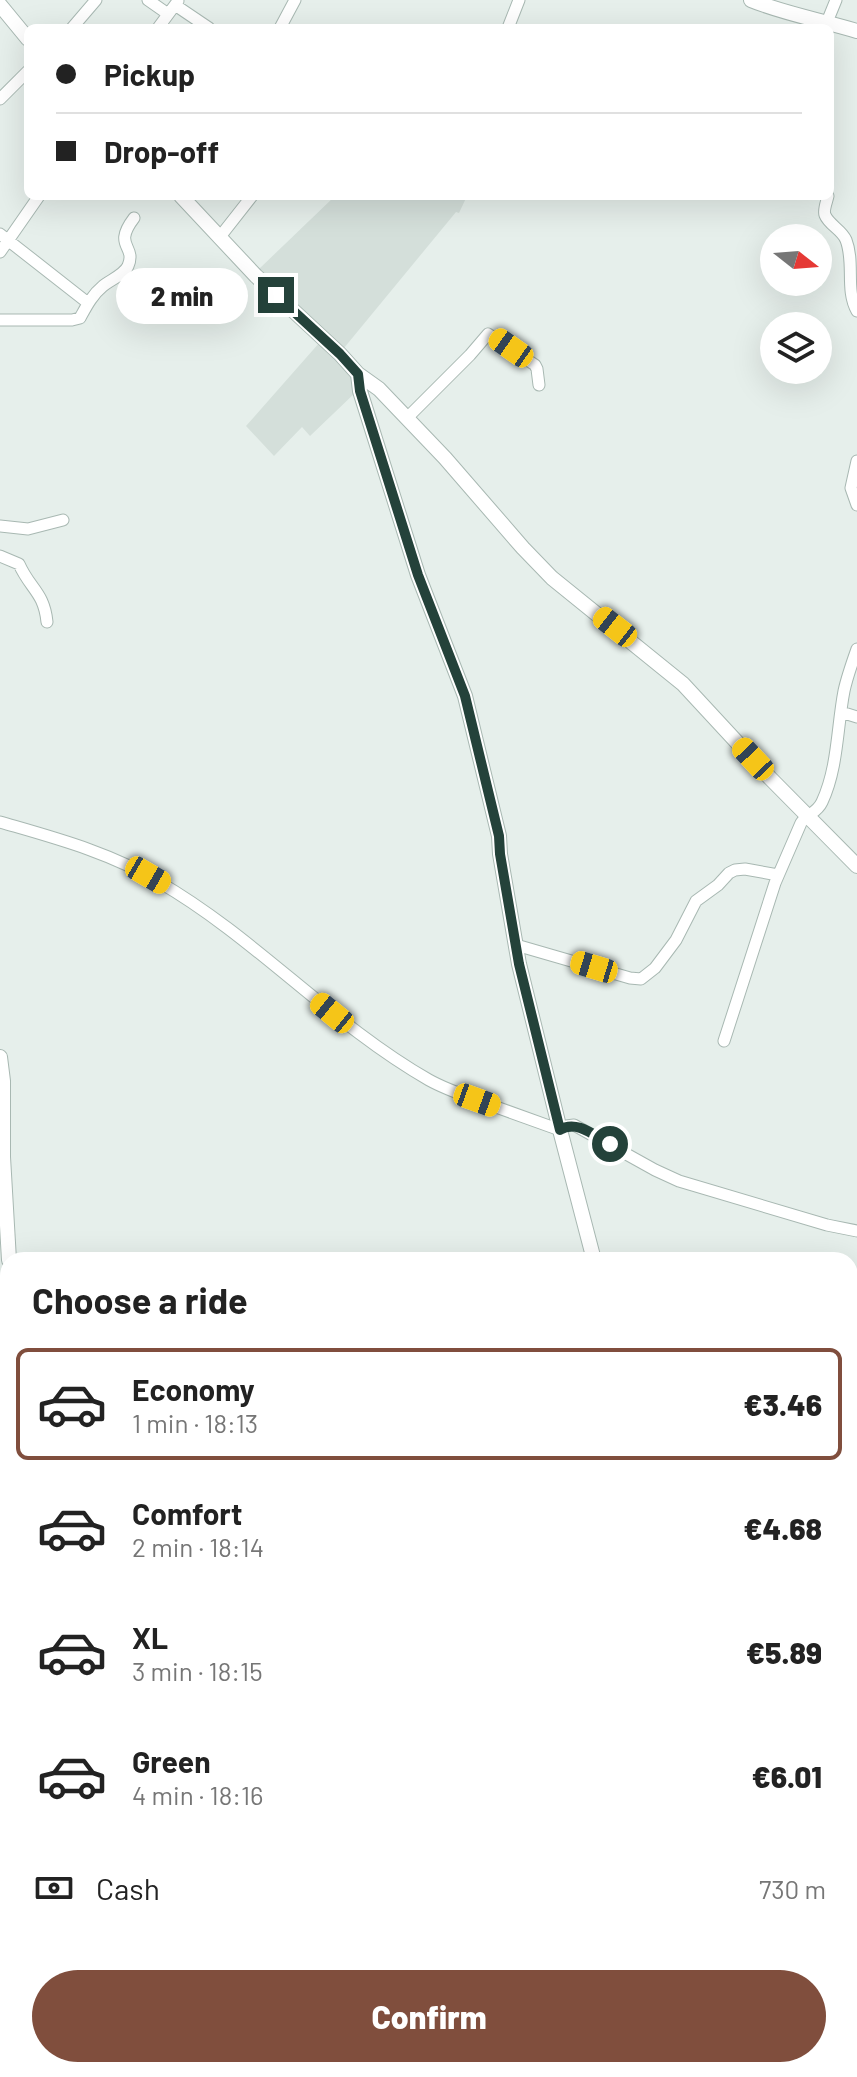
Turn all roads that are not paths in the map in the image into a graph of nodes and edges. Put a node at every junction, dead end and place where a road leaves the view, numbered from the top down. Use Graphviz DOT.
graph roads {
  1 [pos="96,0"];
  2 [pos="148,0"];
  3 [pos="295,0"];
  4 [pos="519,0"];
  5 [pos="751,0"];
  6 [pos="836,0"];
  7 [pos="0,5"];
  8 [pos="174,6"];
  9 [pos="75,24"];
  10 [pos="161,24"];
  11 [pos="203,24"];
  12 [pos="282,24"];
  13 [pos="510,24"];
  14 [pos="822,24"];
  15 [pos="826,24"];
  16 [pos="834,27"];
  17 [pos="857,31"];
  18 [pos="24,34"];
  19 [pos="24,75"];
  20 [pos="0,99"];
  21 [pos="36,200"];
  22 [pos="185,200"];
  23 [pos="249,200"];
  24 [pos="827,200"];
  25 [pos="134,218"];
  26 [pos="4,237"];
  27 [pos="219,238"];
  28 [pos="0,252"];
  29 [pos="88,303"];
  30 [pos="857,311"];
  31 [pos="0,320"];
  32 [pos="358,374"];
  33 [pos="539,385"];
  34 [pos="407,418"];
  35 [pos="857,461"];
  36 [pos="857,505"];
  37 [pos="63,520"];
  38 [pos="0,526"];
  39 [pos="0,556"];
  40 [pos="47,622"];
  41 [pos="857,649"];
  42 [pos="841,712"];
  43 [pos="857,717"];
  44 [pos="806,816"];
  45 [pos="0,822"];
  46 [pos="857,866"];
  47 [pos="778,875"];
  48 [pos="516,945"];
  49 [pos="724,1041"];
  50 [pos="0,1057"];
  51 [pos="560,1130"];
  52 [pos="857,1231"];
  53 [pos="9,1252"];
  54 [pos="592,1252"];
  1 -- 9 [label="street"];
  2 -- 8 [label="street"];
  3 -- 12 [label="street"];
  4 -- 13 [label="street"];
  5 -- 14 [label="street"];
  6 -- 15 [label="street"];
  7 -- 18 [label="street"];
  8 -- 10 [label="street"];
  8 -- 11 [label="street"];
  16 -- 17 [label="street"];
  19 -- 20 [label="street"];
  21 -- 26 [label="street"];
  22 -- 27 [label="street"];
  23 -- 27 [label="street"];
  24 -- 30 [label="street"];
  25 -- 29 [label="street"];
  26 -- 28 [label="street"];
  26 -- 29 [label="street"];
  27 -- 32 [label="street"];
  29 -- 31 [label="street"];
  32 -- 34 [label="street"];
  32 -- 48 [label="street"];
  33 -- 34 [label="street"];
  34 -- 44 [label="street"];
  35 -- 36 [label="street"];
  37 -- 38 [label="street"];
  39 -- 40 [label="street"];
  41 -- 42 [label="street"];
  42 -- 43 [label="street"];
  42 -- 44 [label="street"];
  44 -- 46 [label="street"];
  44 -- 47 [label="street"];
  45 -- 51 [label="street"];
  47 -- 48 [label="street"];
  47 -- 49 [label="street"];
  48 -- 51 [label="street"];
  50 -- 53 [label="street"];
  51 -- 52 [label="street"];
  51 -- 54 [label="street"];
}
